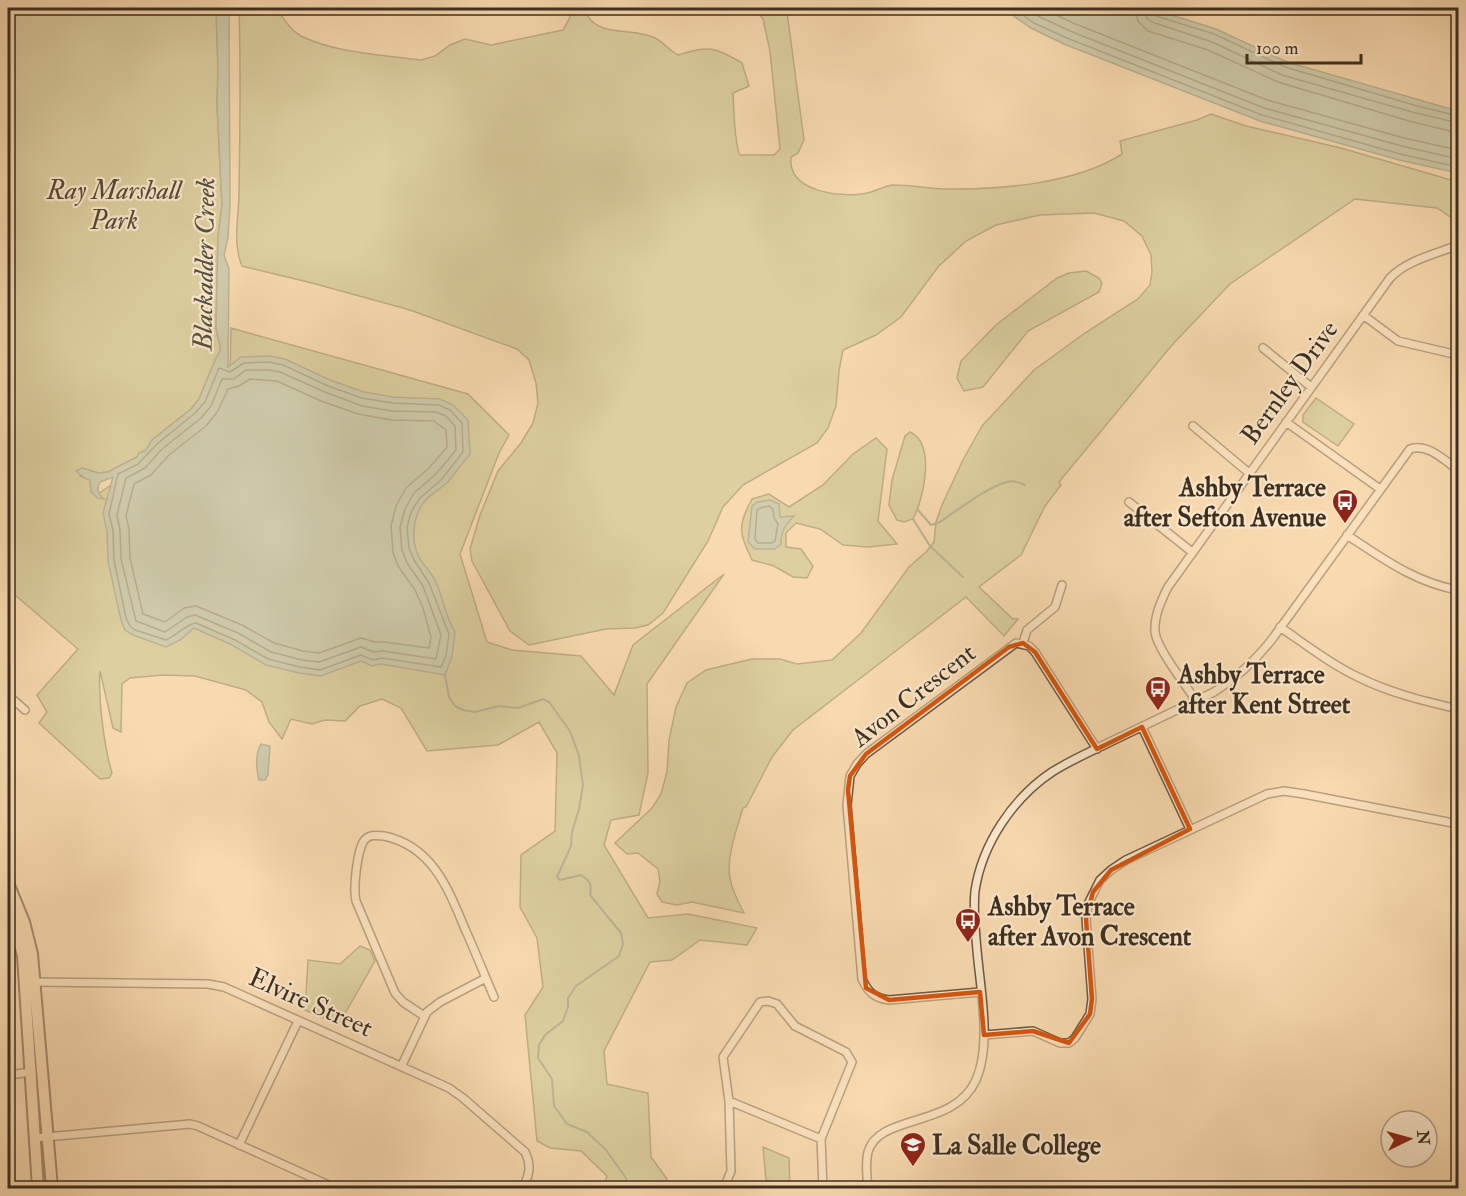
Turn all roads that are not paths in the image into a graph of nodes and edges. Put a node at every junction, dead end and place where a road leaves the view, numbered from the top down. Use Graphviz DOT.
graph roads {
  1 [pos="1458,245"];
  2 [pos="1363,315"];
  3 [pos="1263,348"];
  4 [pos="1458,354"];
  5 [pos="1311,387"];
  6 [pos="1286,422"];
  7 [pos="1193,426"];
  8 [pos="1458,470"];
  9 [pos="1250,473"];
  10 [pos="1380,489"];
  11 [pos="1129,501"];
  12 [pos="1347,535"];
  13 [pos="1192,552"];
  14 [pos="1062,585"];
  15 [pos="1458,590"];
  16 [pos="1280,627"];
  17 [pos="1023,643"];
  18 [pos="8,695"];
  19 [pos="1196,701"];
  20 [pos="1458,709"];
  21 [pos="25,710"];
  22 [pos="1142,727"];
  23 [pos="1097,749"];
  24 [pos="1458,824"];
  25 [pos="1190,829"];
  26 [pos="8,883"];
  27 [pos="8,906"];
  28 [pos="486,978"];
  29 [pos="29,982"];
  30 [pos="980,992"];
  31 [pos="494,997"];
  32 [pos="424,1016"];
  33 [pos="298,1021"];
  34 [pos="984,1035"];
  35 [pos="402,1065"];
  36 [pos="36,1072"];
  37 [pos="8,1075"];
  38 [pos="729,1101"];
  39 [pos="47,1137"];
  40 [pos="35,1138"];
  41 [pos="821,1140"];
  42 [pos="239,1145"];
  43 [pos="38,1188"];
  44 [pos="52,1188"];
  45 [pos="335,1188"];
  46 [pos="523,1188"];
  47 [pos="724,1188"];
  48 [pos="823,1188"];
  49 [pos="868,1188"];
  1 -- 2 [label="street, Bernley Drive"];
  2 -- 4 [label="street"];
  2 -- 5 [label="street, Bernley Drive"];
  3 -- 5 [label="street"];
  5 -- 6 [label="street, Bernley Drive"];
  6 -- 9 [label="street, Bernley Drive"];
  6 -- 10 [label="street"];
  7 -- 9 [label="street"];
  8 -- 10 [label="street"];
  9 -- 13 [label="street, Bernley Drive"];
  10 -- 12 [label="street"];
  11 -- 13 [label="street"];
  12 -- 15 [label="street"];
  12 -- 16 [label="street"];
  13 -- 19 [label="street, Bernley Drive"];
  14 -- 17 [label="street"];
  16 -- 19 [label="street"];
  16 -- 20 [label="street"];
  17 -- 23 [label="street"];
  17 -- 30 [label="street, Avon Crescent"];
  18 -- 21 [label="street"];
  19 -- 22 [label="street"];
  22 -- 23 [label="street"];
  22 -- 25 [label="street"];
  23 -- 30 [label="street"];
  24 -- 25 [label="street"];
  25 -- 34 [label="street"];
  26 -- 29 [label="main road"];
  27 -- 29 [label="main road"];
  28 -- 31 [label="street"];
  28 -- 32 [label="street"];
  28 -- 32 [label="street"];
  29 -- 33 [label="street, Elvire Street"];
  29 -- 36 [label="main road"];
  30 -- 34 [label="street"];
  32 -- 35 [label="street"];
  33 -- 35 [label="street, Elvire Street"];
  33 -- 42 [label="street"];
  34 -- 49 [label="street"];
  35 -- 46 [label="street, Elvire Street"];
  36 -- 37 [label="street"];
  36 -- 39 [label="main road"];
  36 -- 40 [label="main road"];
  38 -- 41 [label="street"];
  38 -- 41 [label="street"];
  38 -- 47 [label="street"];
  39 -- 40 [label="street"];
  39 -- 42 [label="street"];
  39 -- 44 [label="main road"];
  40 -- 43 [label="main road"];
  41 -- 48 [label="street"];
  42 -- 45 [label="street"];
}
